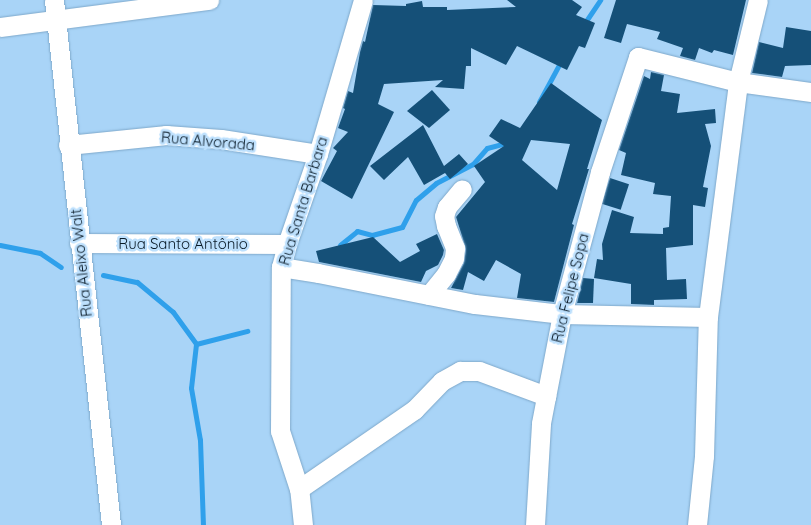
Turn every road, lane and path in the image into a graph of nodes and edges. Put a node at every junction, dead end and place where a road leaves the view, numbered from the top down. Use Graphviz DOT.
graph roads {
  1 [pos="54,0"];
  2 [pos="209,0"];
  3 [pos="363,0"];
  4 [pos="758,0"];
  5 [pos="56,21"];
  6 [pos="0,27"];
  7 [pos="738,82"];
  8 [pos="811,92"];
  9 [pos="68,145"];
  10 [pos="318,154"];
  11 [pos="462,189"];
  12 [pos="79,243"];
  13 [pos="287,244"];
  14 [pos="282,267"];
  15 [pos="429,295"];
  16 [pos="562,314"];
  17 [pos="708,317"];
  18 [pos="546,396"];
  19 [pos="300,489"];
  20 [pos="112,525"];
  21 [pos="303,525"];
  22 [pos="535,525"];
  23 [pos="696,525"];
  1 -- 5 [label="street, Rua Aleixo Walt"];
  2 -- 5 [label="street"];
  3 -- 10 [label="street, Rua Santa Barbara"];
  4 -- 7 [label="street"];
  5 -- 6 [label="street"];
  5 -- 9 [label="street, Rua Aleixo Walt"];
  7 -- 8 [label="street"];
  7 -- 16 [label="street, Rua Felipe Sopa"];
  7 -- 17 [label="street"];
  9 -- 10 [label="street, Rua Alvorada"];
  9 -- 12 [label="street, Rua Aleixo Walt"];
  10 -- 13 [label="street, Rua Santa Barbara"];
  11 -- 15 [label="street"];
  12 -- 13 [label="street, Rua Santo Antônio"];
  12 -- 20 [label="street, Rua Aleixo Walt"];
  13 -- 14 [label="street, Rua Santa Barbara"];
  14 -- 15 [label="street"];
  14 -- 19 [label="street, Rua Santa Barbara"];
  15 -- 16 [label="street"];
  16 -- 17 [label="street"];
  16 -- 18 [label="street, Rua Felipe Sopa"];
  17 -- 23 [label="street"];
  18 -- 19 [label="street"];
  18 -- 22 [label="street, Rua Felipe Sopa"];
  19 -- 21 [label="street, Rua Santa Barbara"];
}
